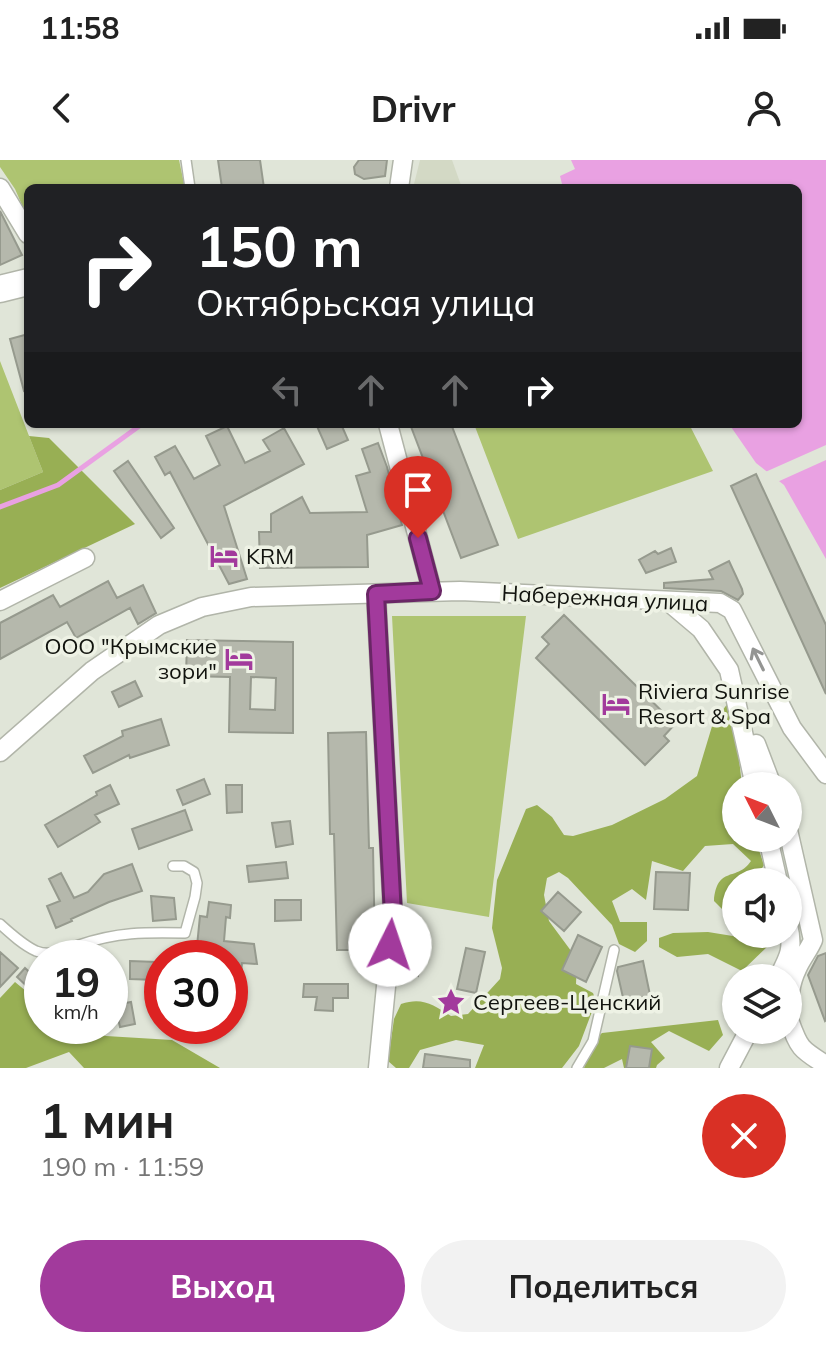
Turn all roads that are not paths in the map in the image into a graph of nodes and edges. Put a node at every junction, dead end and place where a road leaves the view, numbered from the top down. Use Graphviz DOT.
graph roads {
  1 [pos="186,160"];
  2 [pos="403,160"];
  3 [pos="189,184"];
  4 [pos="400,184"];
  5 [pos="0,188"];
  6 [pos="24,227"];
  7 [pos="24,283"];
  8 [pos="0,289"];
  9 [pos="389,428"];
  10 [pos="85,558"];
  11 [pos="432,591"];
  12 [pos="376,594"];
  13 [pos="0,601"];
  14 [pos="669,602"];
  15 [pos="734,692"];
  16 [pos="0,752"];
  17 [pos="752,772"];
  18 [pos="767,772"];
  19 [pos="826,774"];
  20 [pos="793,852"];
  21 [pos="173,866"];
  22 [pos="0,924"];
  23 [pos="614,950"];
  24 [pos="800,964"];
  25 [pos="742,1044"];
  26 [pos="798,1044"];
  27 [pos="826,1065"];
  28 [pos="378,1068"];
  29 [pos="577,1068"];
  30 [pos="729,1068"];
  1 -- 3 [label="lane"];
  2 -- 4 [label="street"];
  5 -- 6 [label="street"];
  7 -- 8 [label="main road"];
  9 -- 11 [label="street"];
  10 -- 13 [label="street"];
  11 -- 12 [label="street, Набережная улица"];
  11 -- 14 [label="street, Набережная улица"];
  12 -- 16 [label="street, Набережная улица"];
  12 -- 28 [label="street"];
  14 -- 15 [label="street"];
  19 -- 14 [label="street, Набережная улица, one-way"];
  15 -- 17 [label="street"];
  15 -- 18 [label="street"];
  20 -- 24 [label="street"];
  21 -- 22 [label="lane"];
  23 -- 29 [label="lane"];
  25 -- 30 [label="street"];
  26 -- 27 [label="street"];
}
